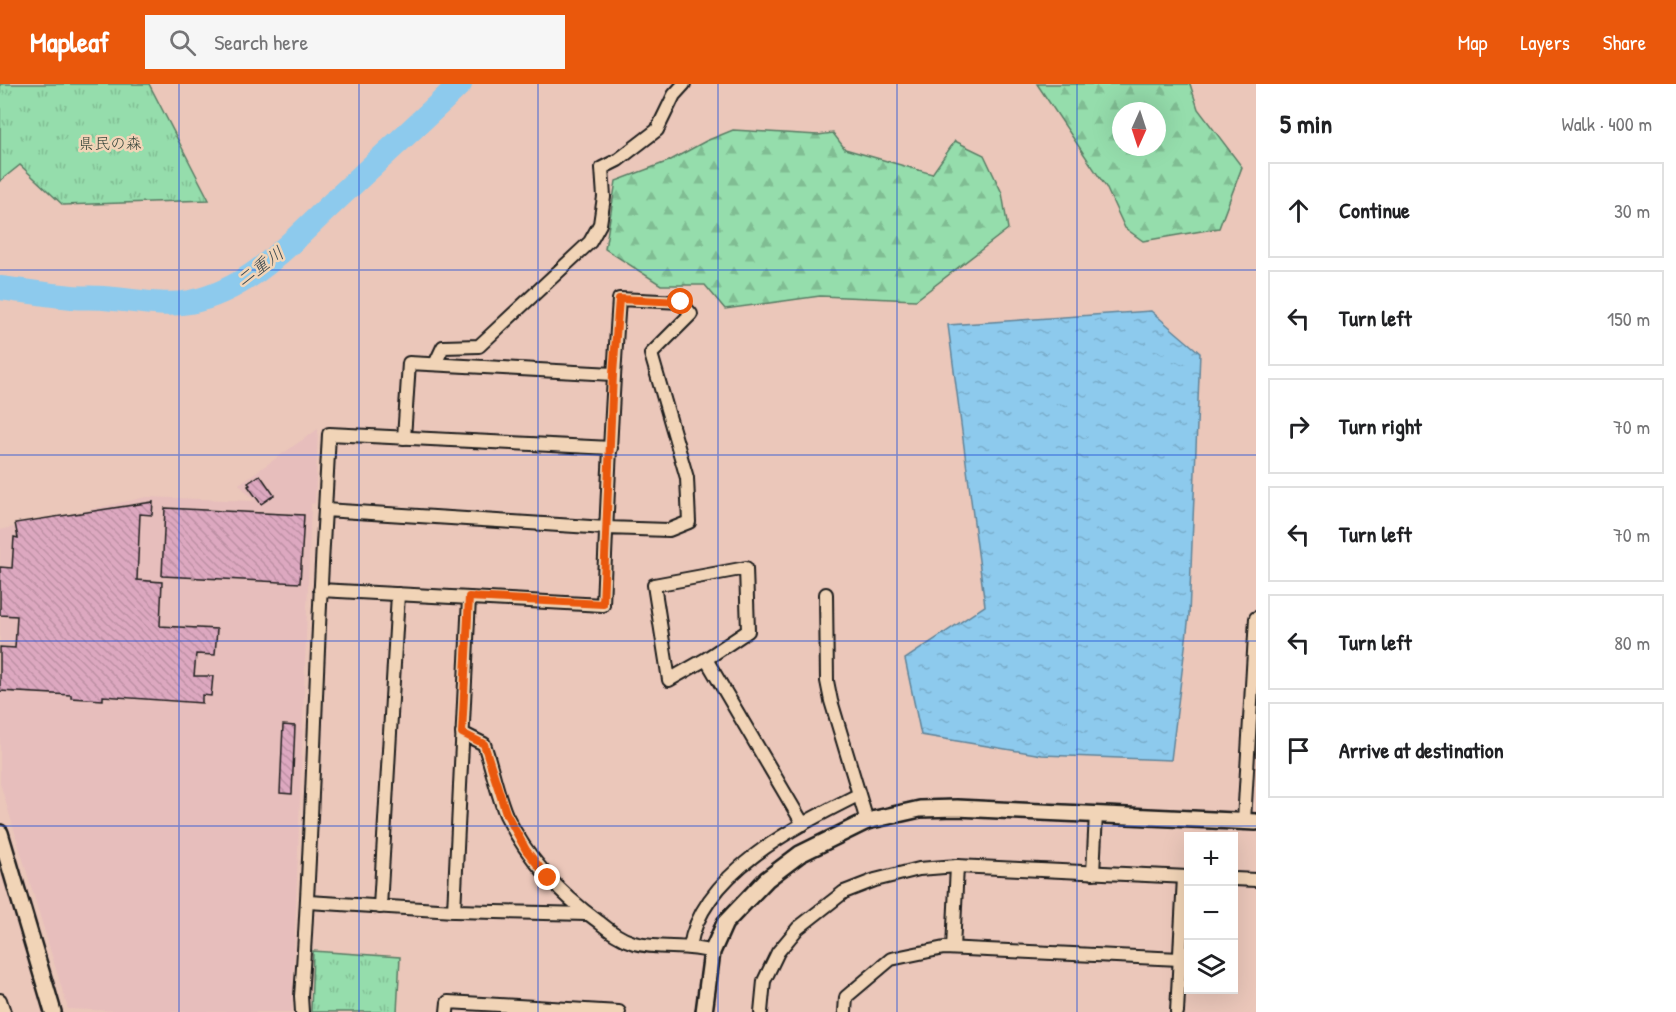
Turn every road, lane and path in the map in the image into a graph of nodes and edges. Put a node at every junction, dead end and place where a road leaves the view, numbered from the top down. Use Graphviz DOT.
graph roads {
  1 [pos="684,84"];
  2 [pos="435,364"];
  3 [pos="613,374"];
  4 [pos="405,438"];
  5 [pos="611,448"];
  6 [pos="325,510"];
  7 [pos="606,528"];
  8 [pos="320,590"];
  9 [pos="398,594"];
  10 [pos="826,594"];
  11 [pos="469,597"];
  12 [pos="1256,618"];
  13 [pos="706,659"];
  14 [pos="1254,683"];
  15 [pos="462,733"];
  16 [pos="1251,773"];
  17 [pos="858,795"];
  18 [pos="1096,814"];
  19 [pos="867,821"];
  20 [pos="1250,822"];
  21 [pos="803,824"];
  22 [pos="0,834"];
  23 [pos="957,866"];
  24 [pos="5,868"];
  25 [pos="1093,873"];
  26 [pos="1184,877"];
  27 [pos="1238,879"];
  28 [pos="1256,880"];
  29 [pos="1185,886"];
  30 [pos="308,902"];
  31 [pos="380,907"];
  32 [pos="454,910"];
  33 [pos="587,914"];
  34 [pos="690,947"];
  35 [pos="953,948"];
  36 [pos="712,952"];
  37 [pos="1180,959"];
  38 [pos="0,1000"];
  39 [pos="4,1012"];
  40 [pos="53,1012"];
  41 [pos="302,1012"];
  42 [pos="447,1012"];
  43 [pos="619,1012"];
  44 [pos="704,1012"];
  45 [pos="761,1012"];
  46 [pos="845,1012"];
  47 [pos="1177,1012"];
  1 -- 2 [label="street"];
  2 -- 3 [label="street"];
  2 -- 4 [label="street"];
  3 -- 5 [label="street"];
  3 -- 7 [label="street"];
  4 -- 5 [label="street"];
  4 -- 6 [label="street"];
  5 -- 7 [label="street"];
  6 -- 7 [label="street"];
  6 -- 8 [label="street"];
  7 -- 11 [label="street"];
  8 -- 9 [label="street"];
  8 -- 30 [label="street"];
  9 -- 11 [label="street"];
  9 -- 31 [label="street"];
  10 -- 17 [label="street"];
  11 -- 15 [label="street"];
  12 -- 14 [label="street"];
  13 -- 13 [label="street"];
  13 -- 21 [label="street"];
  14 -- 16 [label="street"];
  15 -- 32 [label="street"];
  15 -- 33 [label="street"];
  16 -- 20 [label="street"];
  17 -- 19 [label="street"];
  17 -- 21 [label="street"];
  18 -- 19 [label="street"];
  18 -- 20 [label="street"];
  18 -- 25 [label="street"];
  19 -- 36 [label="street"];
  21 -- 34 [label="street"];
  22 -- 24 [label="street"];
  23 -- 25 [label="street"];
  23 -- 35 [label="street"];
  23 -- 45 [label="street"];
  24 -- 40 [label="street"];
  25 -- 26 [label="street"];
  27 -- 28 [label="street"];
  29 -- 37 [label="street"];
  30 -- 31 [label="street"];
  30 -- 41 [label="street"];
  31 -- 32 [label="street"];
  32 -- 33 [label="street"];
  33 -- 34 [label="street"];
  34 -- 36 [label="street"];
  35 -- 37 [label="street"];
  35 -- 46 [label="street"];
  36 -- 44 [label="street"];
  37 -- 47 [label="street"];
  38 -- 39 [label="street"];
  42 -- 43 [label="street"];
}
